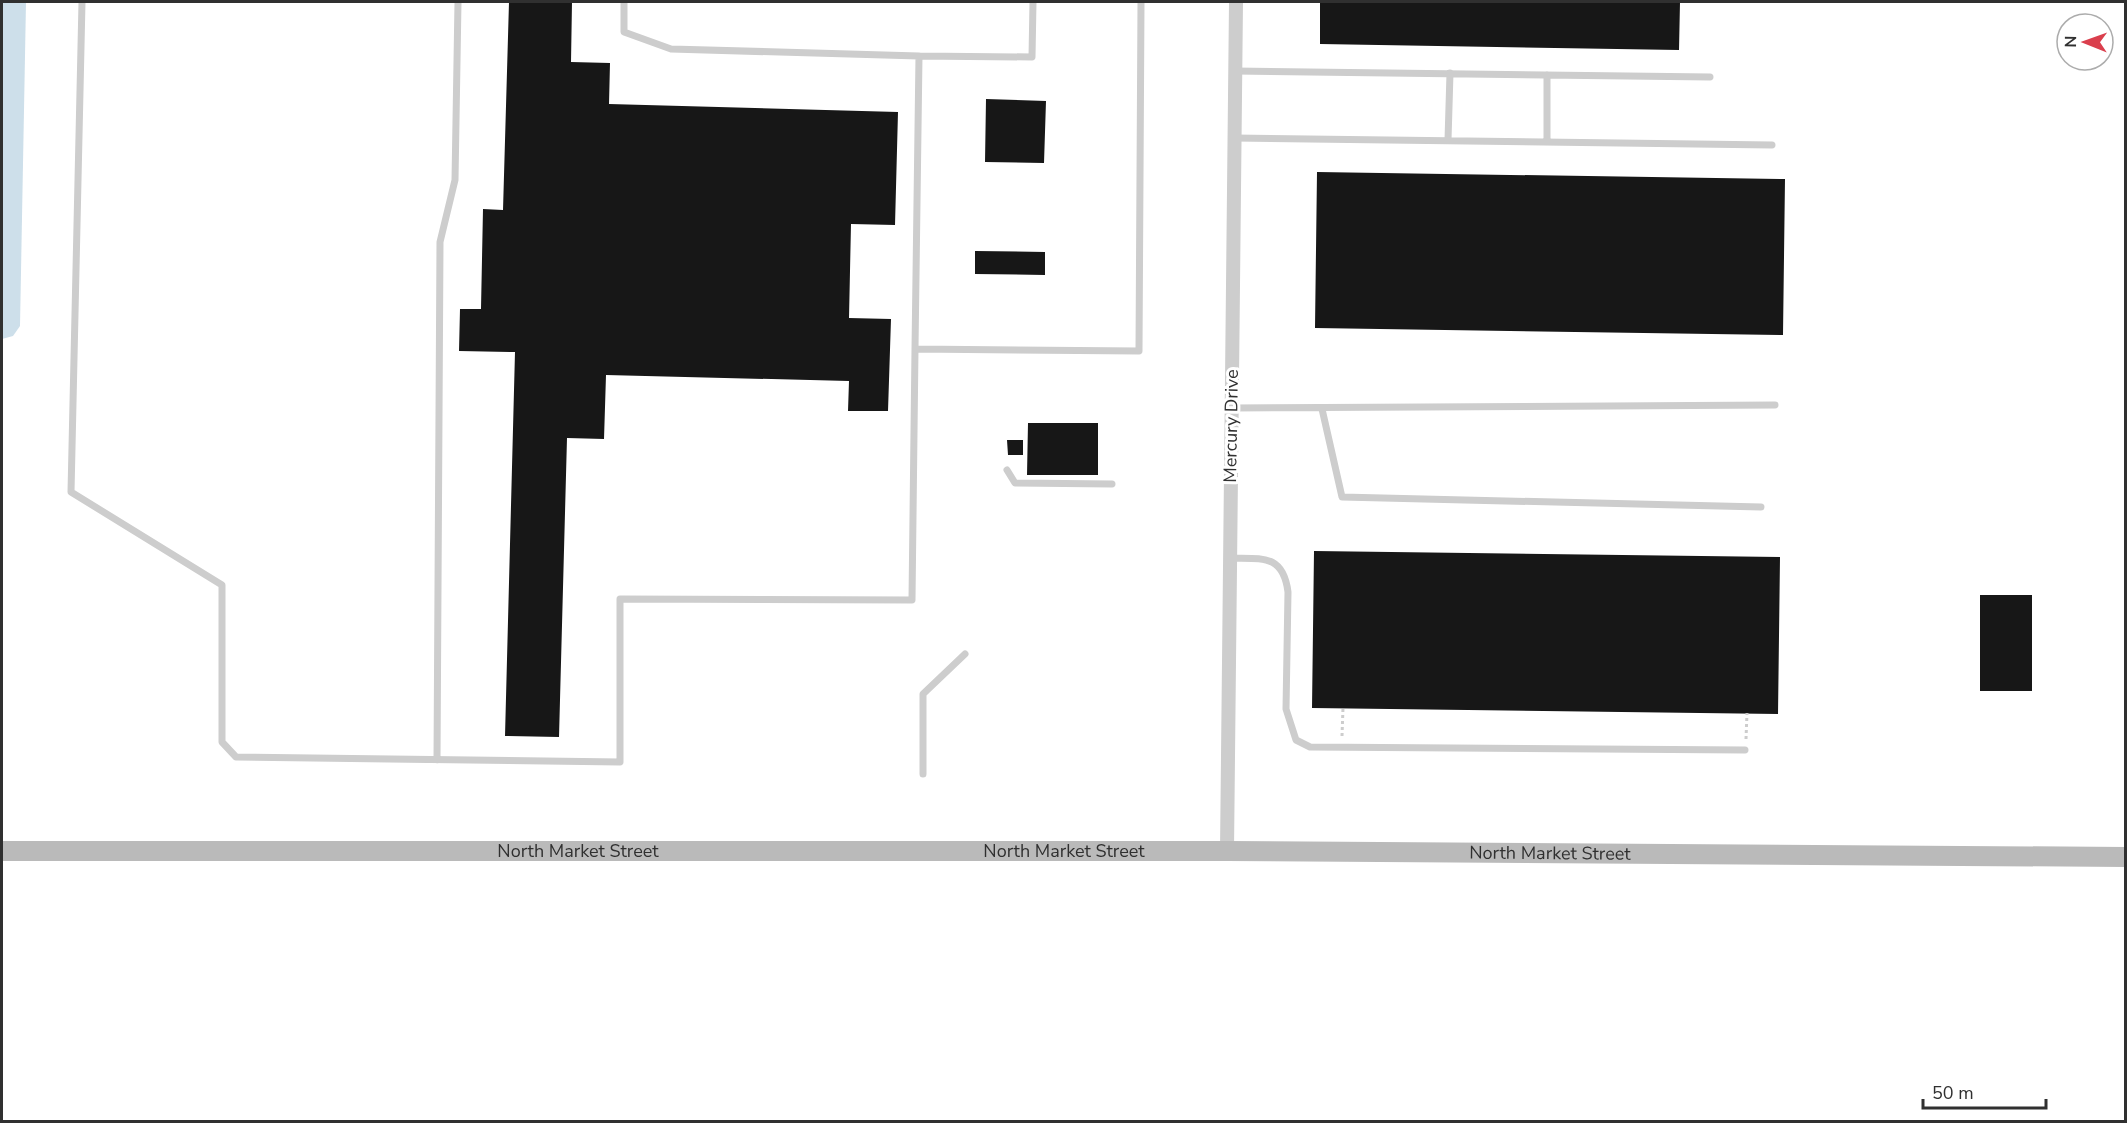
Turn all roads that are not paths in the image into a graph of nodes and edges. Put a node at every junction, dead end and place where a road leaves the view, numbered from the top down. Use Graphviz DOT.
graph roads {
  1 [pos="82,2"];
  2 [pos="458,2"];
  3 [pos="624,2"];
  4 [pos="1033,2"];
  5 [pos="1141,2"];
  6 [pos="1236,2"];
  7 [pos="919,56"];
  8 [pos="1235,70"];
  9 [pos="1449,73"];
  10 [pos="1546,75"];
  11 [pos="1710,77"];
  12 [pos="1234,138"];
  13 [pos="1448,140"];
  14 [pos="1547,141"];
  15 [pos="1772,145"];
  16 [pos="915,349"];
  17 [pos="1775,405"];
  18 [pos="1232,408"];
  19 [pos="1322,409"];
  20 [pos="1007,470"];
  21 [pos="1112,484"];
  22 [pos="1761,507"];
  23 [pos="1229,558"];
  24 [pos="965,654"];
  25 [pos="1745,750"];
  26 [pos="438,760"];
  27 [pos="923,774"];
  28 [pos="2,851"];
  29 [pos="1227,851"];
  30 [pos="2126,857"];
  1 -- 26 [label="lane"];
  2 -- 26 [label="lane"];
  3 -- 7 [label="lane"];
  4 -- 7 [label="lane"];
  5 -- 16 [label="lane"];
  6 -- 8 [label="street, Mercury Drive"];
  7 -- 16 [label="lane"];
  8 -- 9 [label="lane"];
  8 -- 12 [label="street, Mercury Drive"];
  9 -- 10 [label="lane"];
  9 -- 13 [label="lane"];
  10 -- 11 [label="lane"];
  10 -- 14 [label="lane"];
  12 -- 13 [label="lane"];
  12 -- 18 [label="street, Mercury Drive"];
  13 -- 14 [label="lane"];
  14 -- 15 [label="lane"];
  16 -- 26 [label="lane"];
  17 -- 19 [label="lane"];
  18 -- 19 [label="lane"];
  18 -- 23 [label="street, Mercury Drive"];
  19 -- 22 [label="lane"];
  20 -- 21 [label="lane"];
  23 -- 25 [label="lane"];
  23 -- 29 [label="street, Mercury Drive"];
  24 -- 27 [label="lane"];
  28 -- 29 [label="main road, North Market Street"];
  29 -- 30 [label="main road, North Market Street"];
}
